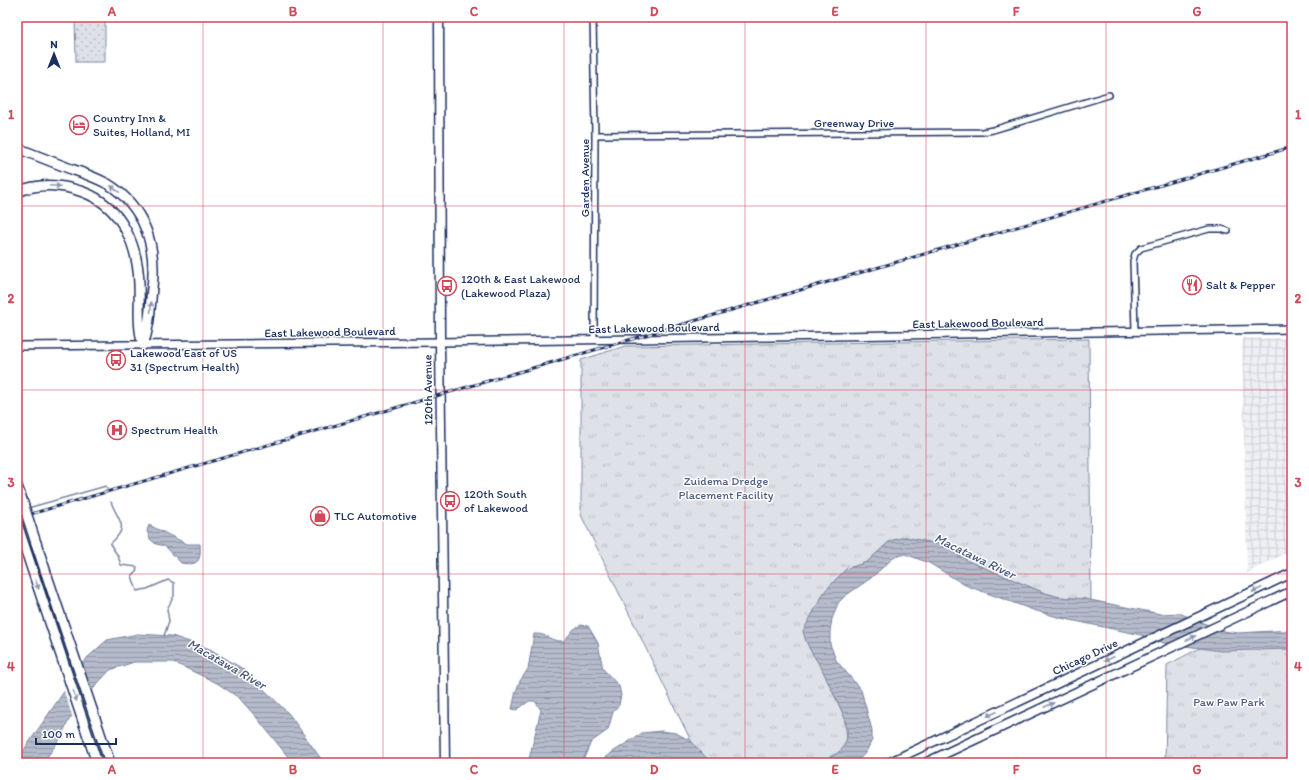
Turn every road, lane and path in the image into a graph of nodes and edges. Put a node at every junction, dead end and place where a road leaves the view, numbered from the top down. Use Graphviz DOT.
graph roads {
  1 [pos="439,17"];
  2 [pos="593,17"];
  3 [pos="1109,95"];
  4 [pos="595,135"];
  5 [pos="17,148"];
  6 [pos="17,192"];
  7 [pos="1228,231"];
  8 [pos="1292,329"];
  9 [pos="1135,332"];
  10 [pos="594,339"];
  11 [pos="440,342"];
  12 [pos="143,345"];
  13 [pos="17,346"];
  14 [pos="18,490"];
  15 [pos="17,524"];
  16 [pos="19,534"];
  17 [pos="1292,573"];
  18 [pos="1292,591"];
  19 [pos="955,731"];
  20 [pos="958,747"];
  21 [pos="95,761"];
  22 [pos="110,763"];
  23 [pos="445,763"];
  24 [pos="888,763"];
  25 [pos="925,763"];
  1 -- 11 [label="main road, 120th Avenue"];
  2 -- 4 [label="street, Garden Avenue"];
  3 -- 4 [label="street, Greenway Drive"];
  4 -- 10 [label="street, Garden Avenue"];
  12 -- 5 [label="highway, one-way"];
  6 -- 12 [label="highway, one-way"];
  7 -- 9 [label="street"];
  8 -- 9 [label="main road, East Lakewood Boulevard"];
  9 -- 10 [label="main road, East Lakewood Boulevard"];
  10 -- 11 [label="main road, East Lakewood Boulevard"];
  11 -- 12 [label="main road, East Lakewood Boulevard"];
  11 -- 23 [label="main road, 120th Avenue"];
  12 -- 13 [label="main road, East Lakewood Boulevard"];
  14 -- 22 [label="highway, bridge"];
  15 -- 16 [label="highway"];
  16 -- 21 [label="highway, one-way"];
  17 -- 19 [label="main road, Chicago Drive, one-way"];
  20 -- 18 [label="main road, one-way"];
  19 -- 20 [label="main road"];
  19 -- 24 [label="main road, Chicago Drive"];
  20 -- 25 [label="main road"];
}
